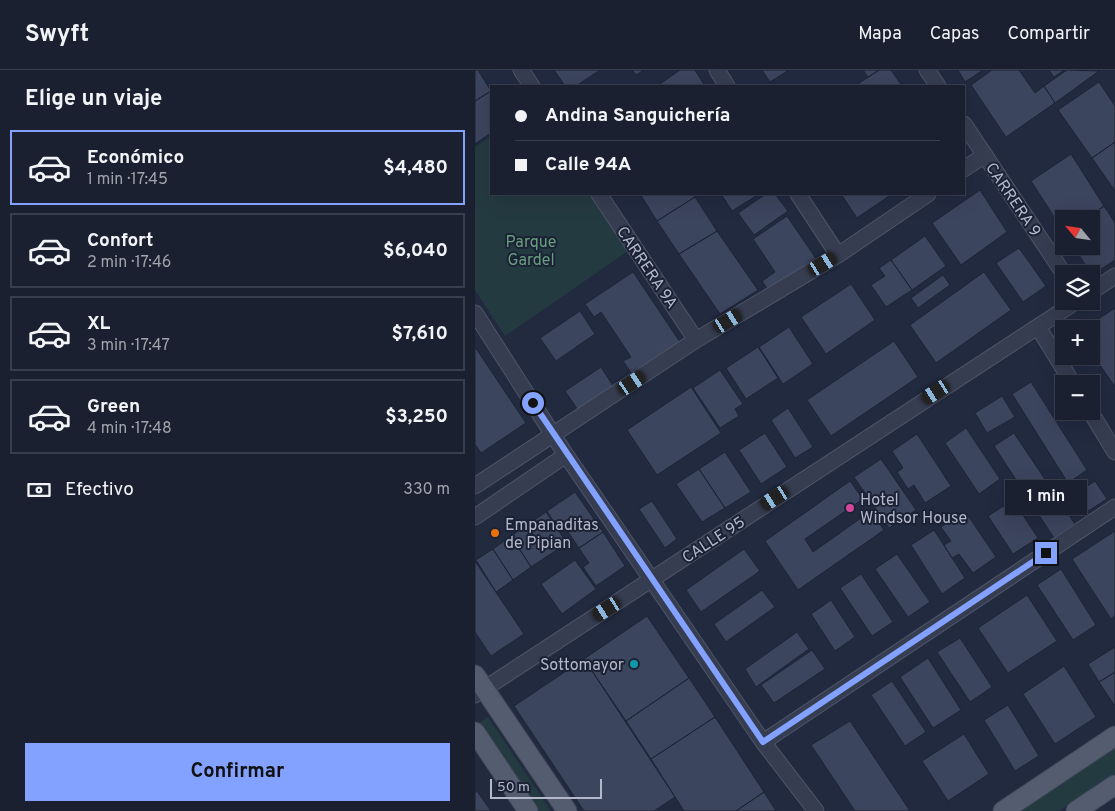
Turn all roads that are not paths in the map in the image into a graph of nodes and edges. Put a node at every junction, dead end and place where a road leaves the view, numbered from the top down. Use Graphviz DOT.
graph roads {
  1 [pos="521,70"];
  2 [pos="717,70"];
  3 [pos="927,70"];
  4 [pos="531,85"];
  5 [pos="726,85"];
  6 [pos="938,85"];
  7 [pos="965,125"];
  8 [pos="985,155"];
  9 [pos="965,168"];
  10 [pos="600,195"];
  11 [pos="799,195"];
  12 [pos="927,195"];
  13 [pos="838,255"];
  14 [pos="1058,265"];
  15 [pos="1115,276"];
  16 [pos="1100,286"];
  17 [pos="1064,310"];
  18 [pos="475,313"];
  19 [pos="1038,327"];
  20 [pos="696,340"];
  21 [pos="1067,375"];
  22 [pos="1095,420"];
  23 [pos="554,435"];
  24 [pos="1115,452"];
  25 [pos="566,455"];
  26 [pos="475,486"];
  27 [pos="1115,507"];
  28 [pos="475,517"];
  29 [pos="653,579"];
  30 [pos="478,686"];
  31 [pos="475,732"];
  32 [pos="1115,736"];
  33 [pos="763,742"];
  34 [pos="1115,785"];
  35 [pos="527,811"];
  36 [pos="567,811"];
  37 [pos="816,811"];
  38 [pos="1003,811"];
  39 [pos="1076,811"];
  1 -- 4 [label="street"];
  2 -- 5 [label="street"];
  3 -- 6 [label="street"];
  7 -- 8 [label="street, CARRERA 9"];
  8 -- 9 [label="street"];
  8 -- 14 [label="street, CARRERA 9"];
  10 -- 20 [label="street, CARRERA 9A"];
  11 -- 13 [label="street"];
  12 -- 13 [label="street"];
  13 -- 20 [label="street"];
  15 -- 16 [label="street"];
  17 -- 19 [label="street, CALLE 95"];
  18 -- 23 [label="street"];
  19 -- 21 [label="street"];
  19 -- 29 [label="street, CALLE 95"];
  20 -- 23 [label="street"];
  22 -- 24 [label="street"];
  23 -- 25 [label="street"];
  23 -- 26 [label="street"];
  25 -- 28 [label="street"];
  25 -- 29 [label="street"];
  27 -- 33 [label="street"];
  29 -- 30 [label="street, CALLE 95"];
  29 -- 33 [label="street"];
  30 -- 36 [label="main road"];
  31 -- 35 [label="main road"];
  32 -- 38 [label="main road"];
  33 -- 37 [label="street"];
  34 -- 39 [label="main road"];
}
